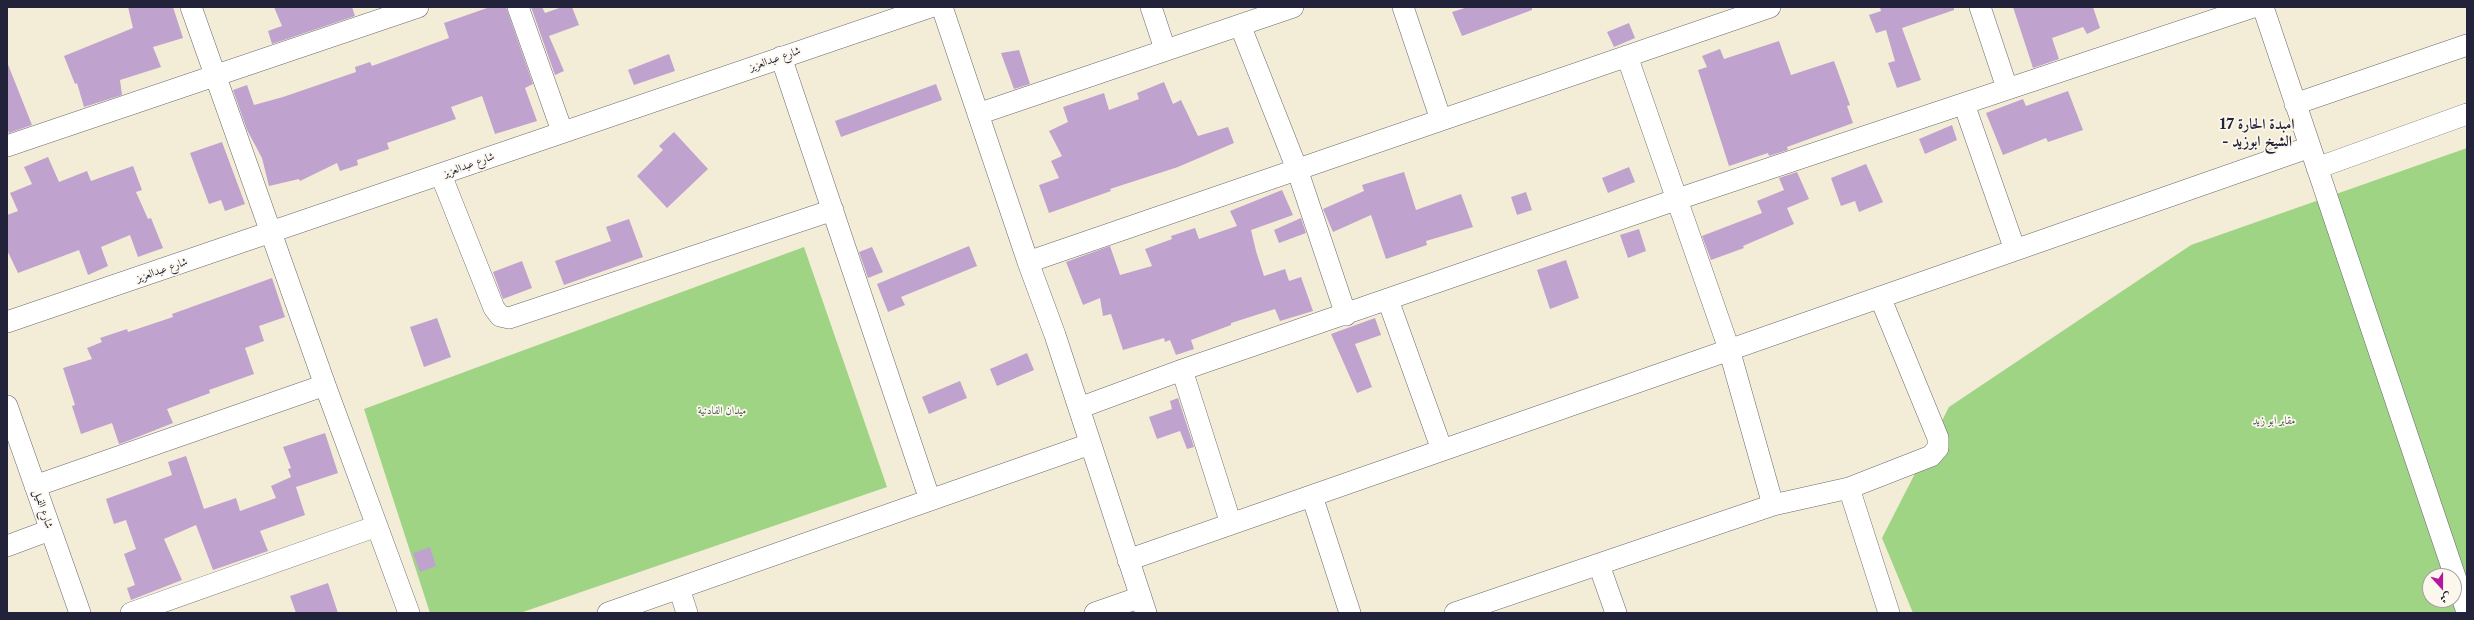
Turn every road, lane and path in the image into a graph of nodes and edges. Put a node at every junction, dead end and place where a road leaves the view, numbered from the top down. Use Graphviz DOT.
graph roads {
  1 [pos="191,7"];
  2 [pos="418,7"];
  3 [pos="518,7"];
  4 [pos="930,7"];
  5 [pos="942,7"];
  6 [pos="1150,7"];
  7 [pos="1293,7"];
  8 [pos="1403,7"];
  9 [pos="1770,7"];
  10 [pos="1980,7"];
  11 [pos="2254,7"];
  12 [pos="2263,7"];
  13 [pos="1240,25"];
  14 [pos="2467,46"];
  15 [pos="1165,49"];
  16 [pos="1628,56"];
  17 [pos="781,57"];
  18 [pos="215,76"];
  19 [pos="2007,88"];
  20 [pos="1964,104"];
  21 [pos="2295,104"];
  22 [pos="978,114"];
  23 [pos="2467,114"];
  24 [pos="1441,120"];
  25 [pos="562,131"];
  26 [pos="7,146"];
  27 [pos="2310,147"];
  28 [pos="2317,168"];
  29 [pos="1297,170"];
  30 [pos="441,175"];
  31 [pos="1678,199"];
  32 [pos="833,210"];
  33 [pos="272,233"];
  34 [pos="2015,250"];
  35 [pos="1028,262"];
  36 [pos="1880,297"];
  37 [pos="1388,300"];
  38 [pos="1346,315"];
  39 [pos="7,322"];
  40 [pos="1729,349"];
  41 [pos="1182,370"];
  42 [pos="325,386"];
  43 [pos="7,406"];
  44 [pos="1079,408"];
  45 [pos="1090,444"];
  46 [pos="1442,450"];
  47 [pos="35,486"];
  48 [pos="1849,488"];
  49 [pos="1312,496"];
  50 [pos="930,500"];
  51 [pos="1773,505"];
  52 [pos="1231,524"];
  53 [pos="377,526"];
  54 [pos="50,530"];
  55 [pos="7,546"];
  56 [pos="1128,560"];
  57 [pos="1599,565"];
  58 [pos="679,588"];
  59 [pos="1143,605"];
  60 [pos="2467,612"];
  61 [pos="80,613"];
  62 [pos="131,613"];
  63 [pos="409,613"];
  64 [pos="608,613"];
  65 [pos="687,613"];
  66 [pos="1095,613"];
  67 [pos="1350,613"];
  68 [pos="1455,613"];
  69 [pos="1616,613"];
  70 [pos="1889,613"];
  1 -- 18 [label="street"];
  2 -- 18 [label="street"];
  3 -- 25 [label="street"];
  4 -- 17 [label="street, شارع عبدالعزيز"];
  5 -- 22 [label="street"];
  6 -- 15 [label="street"];
  7 -- 13 [label="street"];
  8 -- 24 [label="street"];
  9 -- 16 [label="street"];
  10 -- 19 [label="street"];
  11 -- 19 [label="street"];
  12 -- 21 [label="street"];
  13 -- 15 [label="street"];
  13 -- 29 [label="street"];
  14 -- 21 [label="street"];
  15 -- 22 [label="street"];
  16 -- 24 [label="street"];
  16 -- 31 [label="street"];
  17 -- 25 [label="street, شارع عبدالعزيز"];
  17 -- 32 [label="street"];
  18 -- 26 [label="street"];
  18 -- 33 [label="street"];
  19 -- 20 [label="street"];
  20 -- 31 [label="street"];
  20 -- 34 [label="street"];
  21 -- 27 [label="street"];
  22 -- 35 [label="street"];
  23 -- 28 [label="street"];
  24 -- 29 [label="street"];
  25 -- 30 [label="street, شارع عبدالعزيز"];
  27 -- 28 [label="street"];
  27 -- 34 [label="street"];
  28 -- 60 [label="street"];
  29 -- 35 [label="street"];
  29 -- 38 [label="street"];
  30 -- 32 [label="street"];
  30 -- 33 [label="street, شارع عبدالعزيز"];
  31 -- 37 [label="street"];
  31 -- 40 [label="street"];
  32 -- 50 [label="street"];
  33 -- 39 [label="street, شارع عبدالعزيز"];
  33 -- 42 [label="street"];
  34 -- 36 [label="street"];
  35 -- 44 [label="street"];
  36 -- 40 [label="street"];
  36 -- 48 [label="street"];
  37 -- 38 [label="street"];
  37 -- 46 [label="street"];
  38 -- 41 [label="street"];
  40 -- 46 [label="street"];
  40 -- 51 [label="street"];
  41 -- 44 [label="street"];
  41 -- 52 [label="street"];
  42 -- 47 [label="street"];
  42 -- 53 [label="street"];
  43 -- 47 [label="street, شارع الفيل"];
  44 -- 45 [label="street"];
  45 -- 50 [label="street"];
  45 -- 56 [label="street"];
  46 -- 49 [label="street"];
  47 -- 54 [label="street, شارع الفيل"];
  48 -- 51 [label="street"];
  48 -- 70 [label="street"];
  49 -- 52 [label="street"];
  49 -- 67 [label="street"];
  50 -- 58 [label="street"];
  51 -- 57 [label="street"];
  52 -- 56 [label="street"];
  53 -- 62 [label="street"];
  53 -- 63 [label="street"];
  54 -- 55 [label="street"];
  54 -- 61 [label="street, شارع الفيل"];
  56 -- 59 [label="street"];
  57 -- 68 [label="street"];
  57 -- 69 [label="street"];
  58 -- 64 [label="street"];
  58 -- 65 [label="street"];
  59 -- 66 [label="street"];
}
